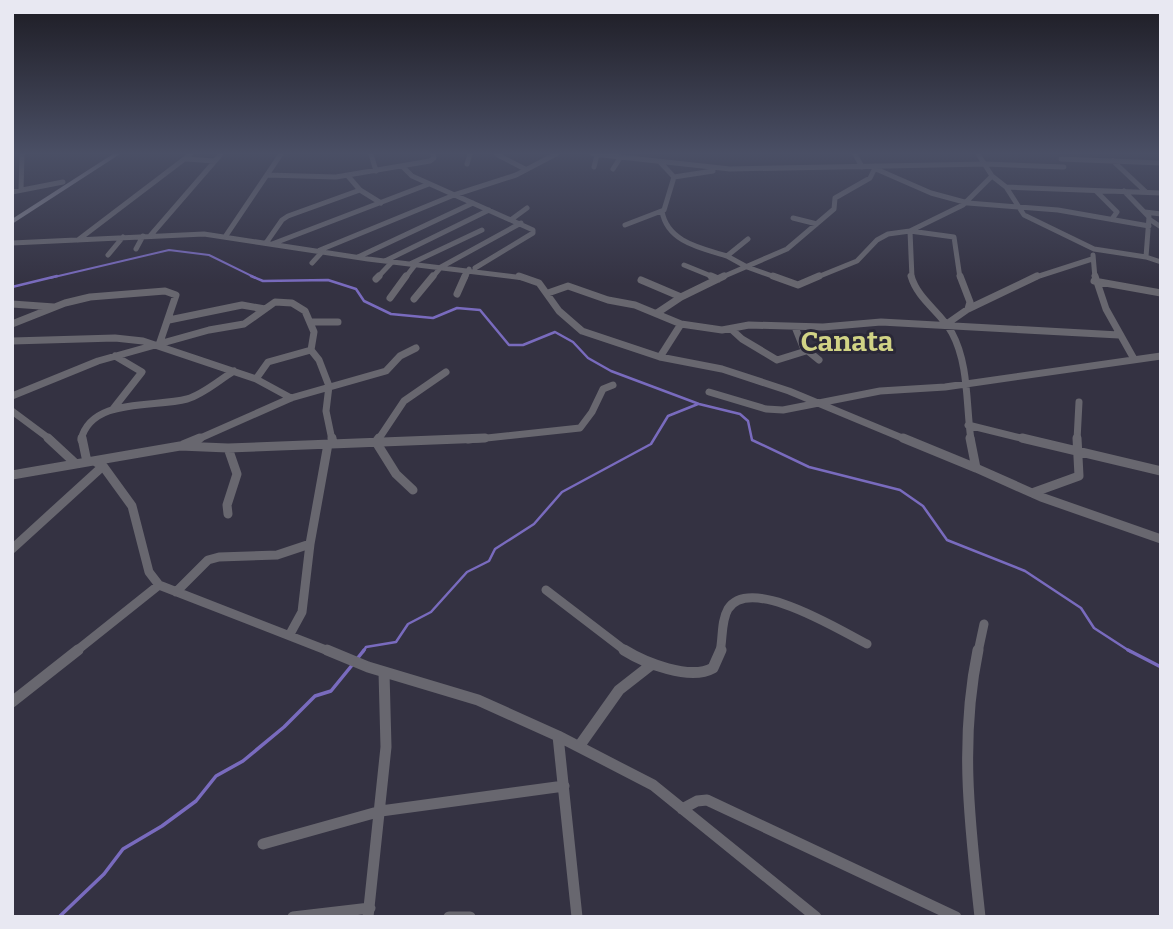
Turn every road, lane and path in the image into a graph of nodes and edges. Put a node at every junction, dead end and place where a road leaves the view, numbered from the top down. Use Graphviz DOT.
graph roads {
  1 [pos="39,197"];
  2 [pos="50,197"];
  3 [pos="135,197"];
  4 [pos="182,197"];
  5 [pos="252,197"];
  6 [pos="340,197"];
  7 [pos="372,197"];
  8 [pos="395,197"];
  9 [pos="448,197"];
  10 [pos="460,197"];
  11 [pos="668,197"];
  12 [pos="836,197"];
  13 [pos="949,197"];
  14 [pos="975,197"];
  15 [pos="1013,197"];
  16 [pos="1102,197"];
  17 [pos="1130,197"];
  18 [pos="381,203"];
  19 [pos="473,203"];
  20 [pos="968,203"];
  21 [pos="1019,207"];
  22 [pos="527,208"];
  23 [pos="489,210"];
  24 [pos="662,211"];
  25 [pos="1145,212"];
  26 [pos="12,214"];
  27 [pos="1161,214"];
  28 [pos="793,218"];
  29 [pos="512,219"];
  30 [pos="1112,219"];
  31 [pos="12,222"];
  32 [pos="521,223"];
  33 [pos="1149,223"];
  34 [pos="817,224"];
  35 [pos="625,225"];
  36 [pos="1161,227"];
  37 [pos="482,230"];
  38 [pos="910,231"];
  39 [pos="147,236"];
  40 [pos="123,237"];
  41 [pos="225,237"];
  42 [pos="748,239"];
  43 [pos="78,240"];
  44 [pos="12,243"];
  45 [pos="269,244"];
  46 [pos="136,249"];
  47 [pos="1094,249"];
  48 [pos="320,251"];
  49 [pos="108,255"];
  50 [pos="1161,255"];
  51 [pos="727,256"];
  52 [pos="1147,256"];
  53 [pos="358,257"];
  54 [pos="1092,259"];
  55 [pos="389,262"];
  56 [pos="1161,262"];
  57 [pos="312,263"];
  58 [pos="412,264"];
  59 [pos="684,265"];
  60 [pos="442,267"];
  61 [pos="747,267"];
  62 [pos="472,269"];
  63 [pos="376,279"];
  64 [pos="718,279"];
  65 [pos="641,280"];
  66 [pos="1094,281"];
  67 [pos="457,293"];
  68 [pos="548,293"];
  69 [pos="1161,293"];
  70 [pos="681,297"];
  71 [pos="390,298"];
  72 [pos="414,299"];
  73 [pos="12,304"];
  74 [pos="54,307"];
  75 [pos="265,309"];
  76 [pos="968,309"];
  77 [pos="657,313"];
  78 [pos="169,320"];
  79 [pos="311,322"];
  80 [pos="338,323"];
  81 [pos="12,324"];
  82 [pos="681,324"];
  83 [pos="949,325"];
  84 [pos="795,327"];
  85 [pos="732,329"];
  86 [pos="1119,335"];
  87 [pos="12,341"];
  88 [pos="157,343"];
  89 [pos="416,348"];
  90 [pos="311,349"];
  91 [pos="806,351"];
  92 [pos="115,356"];
  93 [pos="1161,356"];
  94 [pos="660,357"];
  95 [pos="1134,359"];
  96 [pos="819,360"];
  97 [pos="233,371"];
  98 [pos="446,372"];
  99 [pos="256,379"];
  100 [pos="966,384"];
  101 [pos="613,385"];
  102 [pos="329,386"];
  103 [pos="709,392"];
  104 [pos="12,396"];
  105 [pos="291,398"];
  106 [pos="1079,402"];
  107 [pos="825,404"];
  108 [pos="113,409"];
  109 [pos="12,411"];
  110 [pos="968,425"];
  111 [pos="376,442"];
  112 [pos="330,444"];
  113 [pos="180,446"];
  114 [pos="228,448"];
  115 [pos="1076,451"];
  116 [pos="75,463"];
  117 [pos="96,463"];
  118 [pos="976,468"];
  119 [pos="1161,471"];
  120 [pos="12,475"];
  121 [pos="413,490"];
  122 [pos="1032,493"];
  123 [pos="228,514"];
  124 [pos="1161,539"];
  125 [pos="310,544"];
  126 [pos="12,549"];
  127 [pos="159,585"];
  128 [pos="546,590"];
  129 [pos="176,592"];
  130 [pos="984,624"];
  131 [pos="290,634"];
  132 [pos="867,644"];
  133 [pos="651,665"];
  134 [pos="384,672"];
  135 [pos="12,702"];
  136 [pos="558,736"];
  137 [pos="580,745"];
  138 [pos="564,786"];
  139 [pos="682,808"];
  140 [pos="381,811"];
  141 [pos="263,844"];
  142 [pos="369,912"];
  143 [pos="293,917"];
  144 [pos="449,917"];
  145 [pos="470,917"];
  146 [pos="577,917"];
  147 [pos="816,917"];
  148 [pos="956,917"];
  149 [pos="980,917"];
  1 -- 26 [label="main road"];
  2 -- 31 [label="main road"];
  3 -- 43 [label="street"];
  4 -- 39 [label="street"];
  5 -- 41 [label="street"];
  6 -- 45 [label="street"];
  7 -- 18 [label="street"];
  8 -- 18 [label="street"];
  9 -- 48 [label="street"];
  10 -- 19 [label="street"];
  11 -- 24 [label="street"];
  12 -- 34 [label="street"];
  13 -- 20 [label="street"];
  14 -- 20 [label="street"];
  15 -- 21 [label="street"];
  16 -- 30 [label="street"];
  17 -- 25 [label="street"];
  18 -- 45 [label="street"];
  19 -- 23 [label="street"];
  19 -- 53 [label="street"];
  20 -- 21 [label="street"];
  20 -- 38 [label="street"];
  21 -- 30 [label="street"];
  21 -- 47 [label="street"];
  22 -- 29 [label="street"];
  23 -- 29 [label="street"];
  23 -- 55 [label="street"];
  24 -- 35 [label="street"];
  24 -- 51 [label="street"];
  25 -- 27 [label="street"];
  25 -- 33 [label="street"];
  28 -- 34 [label="street"];
  29 -- 32 [label="street"];
  30 -- 33 [label="street"];
  32 -- 60 [label="street"];
  32 -- 62 [label="street"];
  33 -- 36 [label="street"];
  33 -- 52 [label="street"];
  34 -- 61 [label="street"];
  37 -- 58 [label="street"];
  38 -- 61 [label="street"];
  38 -- 76 [label="street"];
  38 -- 83 [label="street"];
  39 -- 40 [label="street"];
  39 -- 41 [label="street"];
  39 -- 46 [label="street"];
  40 -- 43 [label="street"];
  40 -- 49 [label="street"];
  41 -- 45 [label="street"];
  42 -- 51 [label="street"];
  43 -- 44 [label="street"];
  45 -- 48 [label="street"];
  47 -- 52 [label="street"];
  47 -- 54 [label="street"];
  48 -- 53 [label="street"];
  48 -- 57 [label="street"];
  50 -- 52 [label="street"];
  51 -- 61 [label="street"];
  52 -- 56 [label="street"];
  53 -- 55 [label="street"];
  54 -- 66 [label="street"];
  54 -- 76 [label="street"];
  55 -- 58 [label="street"];
  55 -- 63 [label="street"];
  58 -- 60 [label="street"];
  58 -- 71 [label="street"];
  59 -- 64 [label="street"];
  60 -- 62 [label="street"];
  60 -- 72 [label="street"];
  61 -- 64 [label="street"];
  62 -- 67 [label="street"];
  62 -- 68 [label="street"];
  64 -- 70 [label="street"];
  65 -- 70 [label="street"];
  66 -- 69 [label="street"];
  66 -- 86 [label="street"];
  68 -- 77 [label="street"];
  68 -- 94 [label="street"];
  70 -- 77 [label="street"];
  73 -- 74 [label="street"];
  74 -- 78 [label="street"];
  74 -- 81 [label="street"];
  75 -- 78 [label="street"];
  75 -- 79 [label="street"];
  75 -- 88 [label="street"];
  76 -- 83 [label="street"];
  77 -- 82 [label="street"];
  78 -- 88 [label="street"];
  79 -- 80 [label="street"];
  79 -- 90 [label="street"];
  82 -- 85 [label="street"];
  82 -- 94 [label="street"];
  83 -- 84 [label="street"];
  83 -- 86 [label="street"];
  83 -- 100 [label="street"];
  84 -- 85 [label="street"];
  84 -- 91 [label="street"];
  85 -- 91 [label="street"];
  86 -- 95 [label="street"];
  87 -- 88 [label="street"];
  88 -- 92 [label="street"];
  88 -- 97 [label="street"];
  89 -- 102 [label="street"];
  90 -- 99 [label="street"];
  90 -- 102 [label="street"];
  91 -- 96 [label="street"];
  92 -- 104 [label="street"];
  92 -- 108 [label="street"];
  93 -- 95 [label="street"];
  94 -- 107 [label="street"];
  95 -- 100 [label="street"];
  97 -- 99 [label="street"];
  97 -- 108 [label="street"];
  98 -- 111 [label="street"];
  99 -- 105 [label="street"];
  100 -- 107 [label="street"];
  100 -- 110 [label="street"];
  101 -- 111 [label="street"];
  102 -- 105 [label="street"];
  102 -- 112 [label="street"];
  103 -- 107 [label="street"];
  105 -- 113 [label="street"];
  106 -- 115 [label="street"];
  107 -- 118 [label="street"];
  108 -- 117 [label="street"];
  109 -- 116 [label="street"];
  110 -- 115 [label="street"];
  110 -- 118 [label="street"];
  111 -- 112 [label="street"];
  111 -- 121 [label="street"];
  112 -- 114 [label="street"];
  112 -- 125 [label="street"];
  113 -- 114 [label="street"];
  113 -- 117 [label="street"];
  114 -- 123 [label="street"];
  115 -- 119 [label="street"];
  115 -- 122 [label="street"];
  116 -- 117 [label="street"];
  116 -- 120 [label="street"];
  117 -- 126 [label="street"];
  117 -- 127 [label="street"];
  118 -- 122 [label="street"];
  122 -- 124 [label="street"];
  125 -- 129 [label="street"];
  125 -- 131 [label="street"];
  127 -- 129 [label="street"];
  127 -- 135 [label="street"];
  128 -- 133 [label="street"];
  129 -- 131 [label="street"];
  130 -- 149 [label="street"];
  131 -- 134 [label="street"];
  132 -- 133 [label="street"];
  133 -- 137 [label="street"];
  134 -- 136 [label="street"];
  134 -- 140 [label="street"];
  136 -- 137 [label="street"];
  136 -- 138 [label="street"];
  137 -- 139 [label="street"];
  138 -- 140 [label="street"];
  138 -- 146 [label="street"];
  139 -- 147 [label="street"];
  139 -- 148 [label="street"];
  140 -- 141 [label="street"];
  140 -- 142 [label="street"];
  142 -- 143 [label="street"];
  144 -- 145 [label="street"];
}
